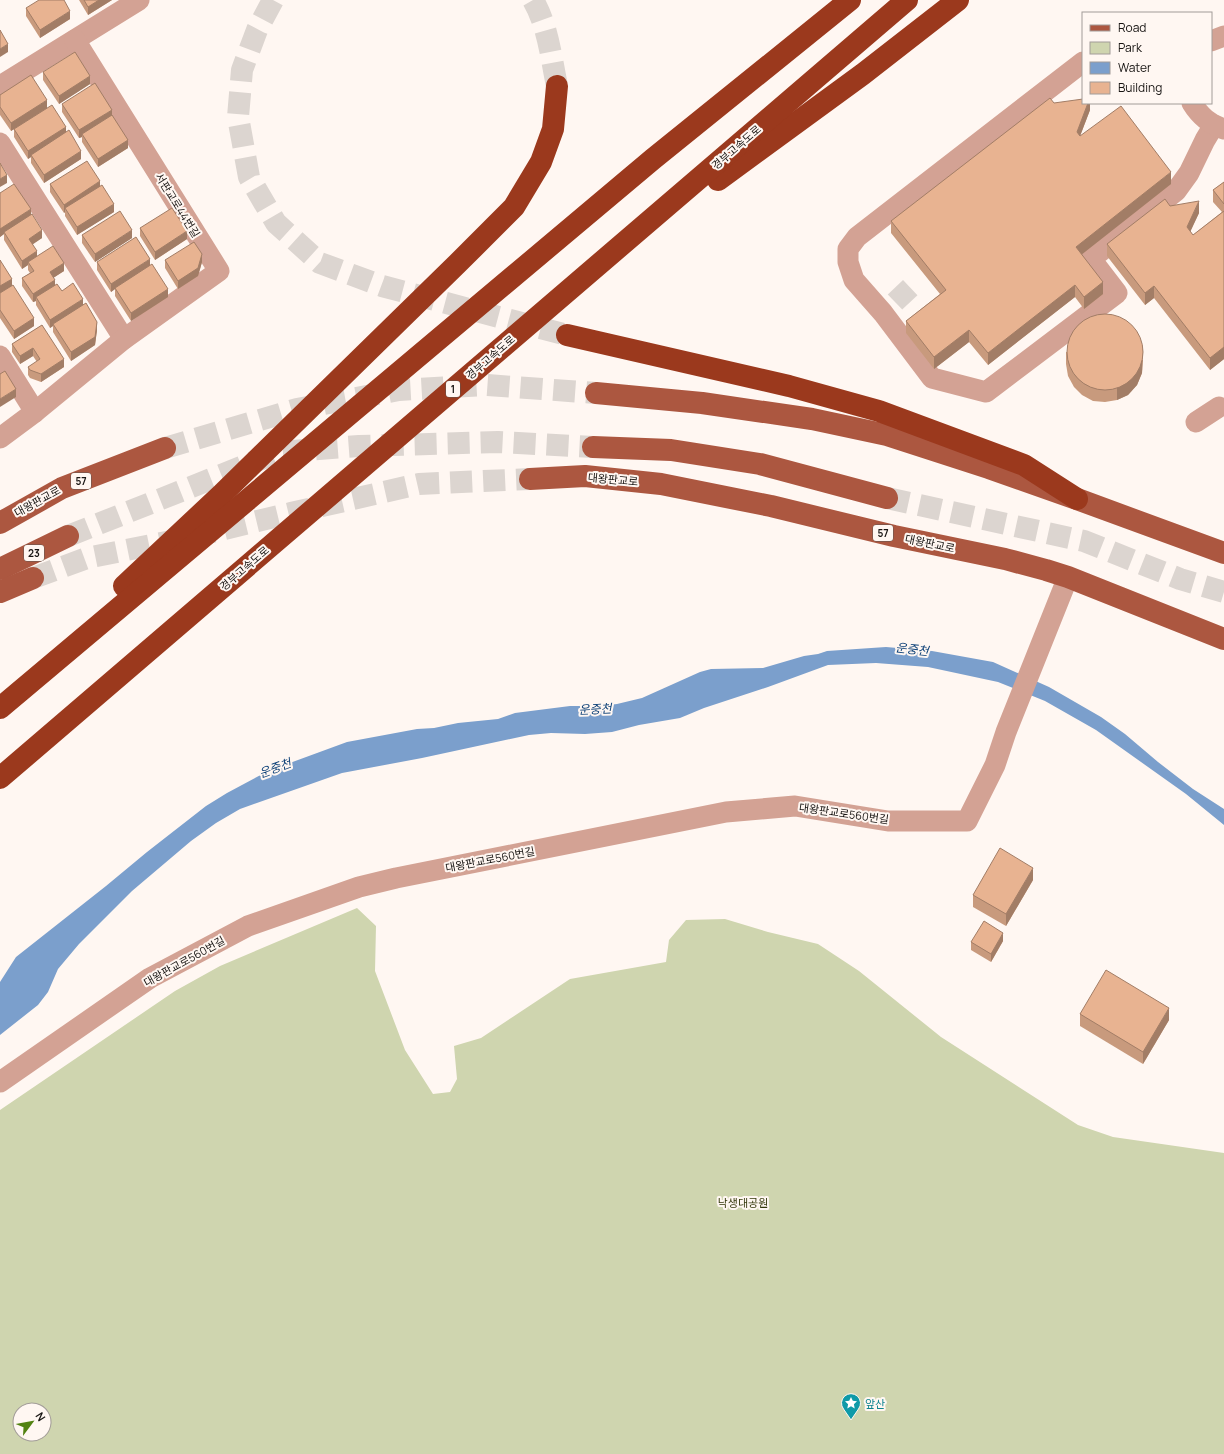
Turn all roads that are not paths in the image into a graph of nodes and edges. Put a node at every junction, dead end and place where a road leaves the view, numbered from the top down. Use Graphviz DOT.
graph roads {
  1 [pos="139,0"];
  2 [pos="825,0"];
  3 [pos="850,0"];
  4 [pos="907,0"];
  5 [pos="958,0"];
  6 [pos="1224,36"];
  7 [pos="75,40"];
  8 [pos="1212,41"];
  9 [pos="1082,63"];
  10 [pos="0,86"];
  11 [pos="557,86"];
  12 [pos="1193,104"];
  13 [pos="1219,127"];
  14 [pos="0,143"];
  15 [pos="653,159"];
  16 [pos="587,274"];
  17 [pos="568,335"];
  18 [pos="124,339"];
  19 [pos="0,356"];
  20 [pos="596,393"];
  21 [pos="1222,407"];
  22 [pos="35,412"];
  23 [pos="1196,422"];
  24 [pos="0,438"];
  25 [pos="593,447"];
  26 [pos="165,448"];
  27 [pos="530,479"];
  28 [pos="887,498"];
  29 [pos="1077,499"];
  30 [pos="0,523"];
  31 [pos="68,536"];
  32 [pos="1224,553"];
  33 [pos="0,569"];
  34 [pos="1068,577"];
  35 [pos="33,578"];
  36 [pos="0,592"];
  37 [pos="1224,639"];
  38 [pos="0,702"];
  39 [pos="0,708"];
  40 [pos="0,778"];
  41 [pos="0,1082"];
  1 -- 7 [label="street"];
  2 -- 15 [label="highway"];
  3 -- 15 [label="highway"];
  4 -- 16 [label="highway, 경부고속도로 / 1"];
  5 -- 16 [label="highway"];
  6 -- 8 [label="street"];
  7 -- 10 [label="street"];
  7 -- 18 [label="street, 서판교로44번길"];
  9 -- 13 [label="street"];
  11 -- 38 [label="highway"];
  12 -- 13 [label="street"];
  14 -- 18 [label="street"];
  15 -- 39 [label="highway"];
  16 -- 40 [label="highway, 경부고속도로 / 1"];
  17 -- 29 [label="highway"];
  18 -- 22 [label="street, 서판교로44번길"];
  19 -- 22 [label="street"];
  20 -- 29 [label="main road"];
  21 -- 23 [label="street"];
  22 -- 24 [label="street, 서판교로44번길"];
  25 -- 28 [label="main road"];
  26 -- 30 [label="main road, 대왕판교로 / 57"];
  27 -- 34 [label="main road, 대왕판교로 / 57"];
  29 -- 32 [label="main road"];
  31 -- 33 [label="main road, 23"];
  34 -- 37 [label="main road, 대왕판교로 / 57"];
  34 -- 41 [label="street, 대왕판교로560번길"];
  35 -- 36 [label="main road"];
}
